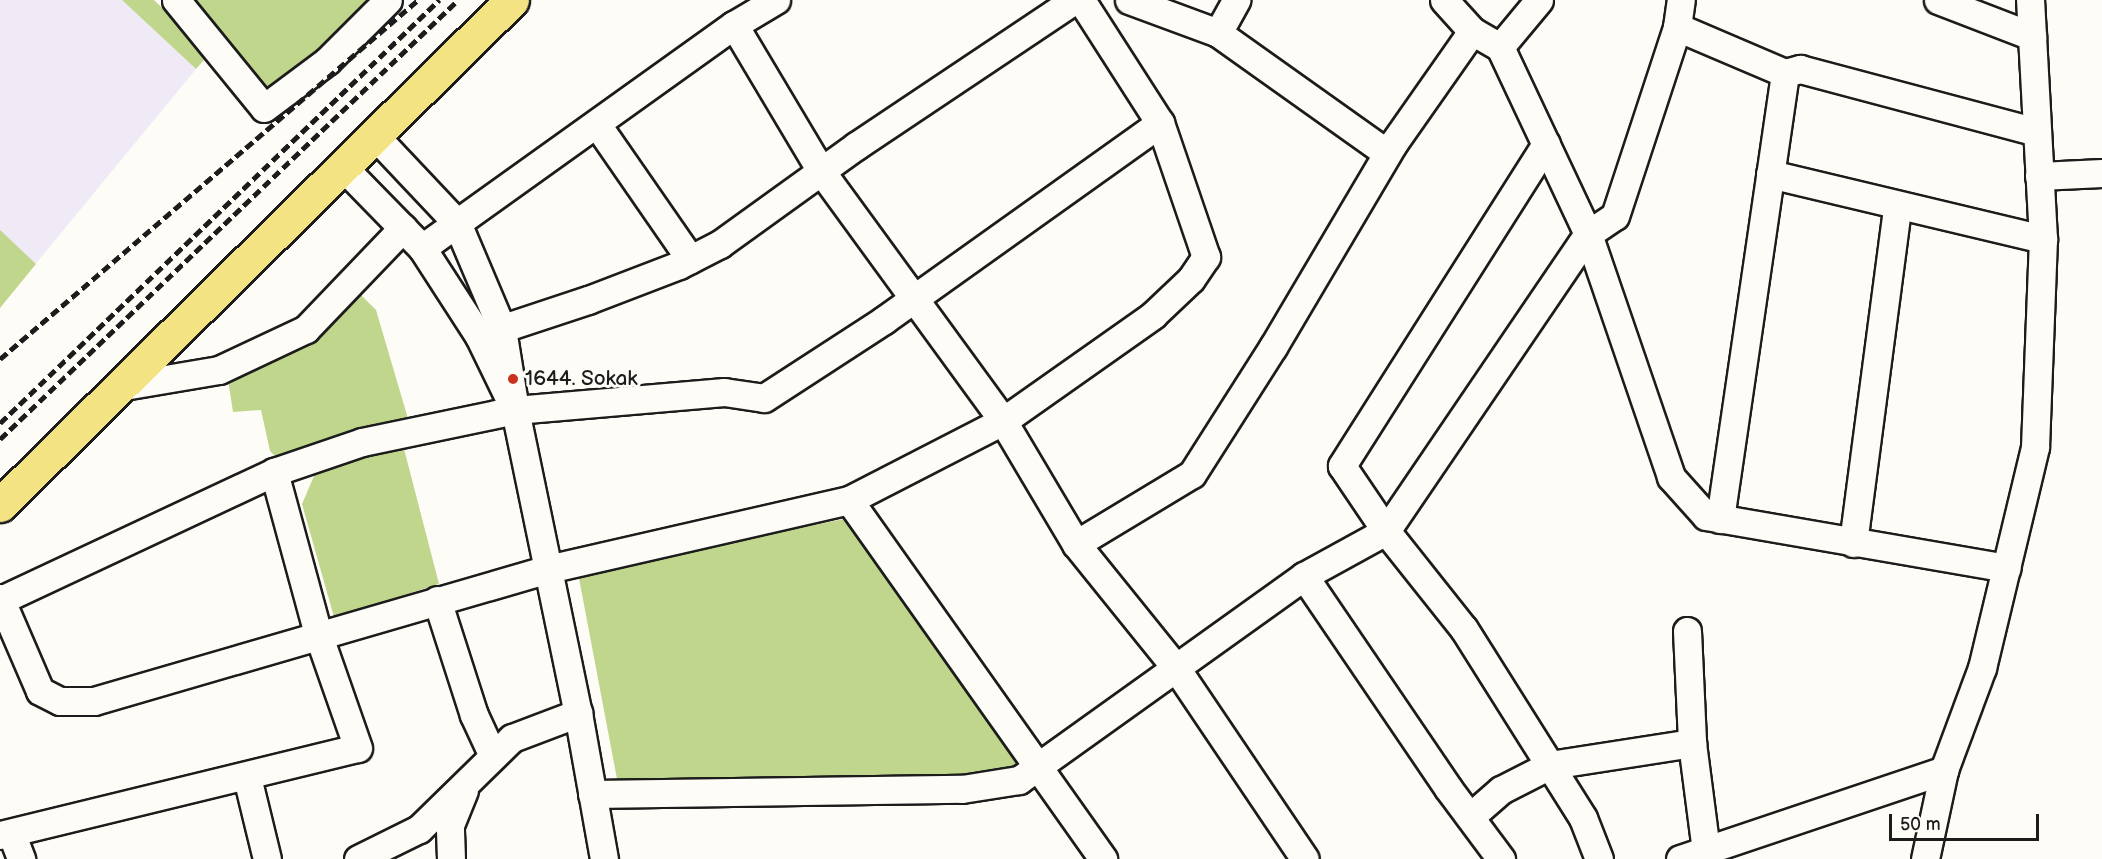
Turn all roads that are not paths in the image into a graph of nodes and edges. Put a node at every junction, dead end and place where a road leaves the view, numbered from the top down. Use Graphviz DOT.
graph roads {
  1 [pos="176,0"];
  2 [pos="388,0"];
  3 [pos="512,0"];
  4 [pos="776,0"];
  5 [pos="1074,0"];
  6 [pos="1081,0"];
  7 [pos="1129,0"];
  8 [pos="1236,0"];
  9 [pos="1444,0"];
  10 [pos="1539,0"];
  11 [pos="1681,0"];
  12 [pos="1938,0"];
  13 [pos="2030,0"];
  14 [pos="734,25"];
  15 [pos="1677,27"];
  16 [pos="1472,31"];
  17 [pos="1218,33"];
  18 [pos="2032,36"];
  19 [pos="1500,47"];
  20 [pos="1785,73"];
  21 [pos="1160,123"];
  22 [pos="598,126"];
  23 [pos="2036,132"];
  24 [pos="375,136"];
  25 [pos="1546,144"];
  26 [pos="1387,153"];
  27 [pos="343,167"];
  28 [pos="821,171"];
  29 [pos="2102,173"];
  30 [pos="1770,174"];
  31 [pos="2039,176"];
  32 [pos="1897,207"];
  33 [pos="457,223"];
  34 [pos="403,228"];
  35 [pos="1588,234"];
  36 [pos="2043,239"];
  37 [pos="422,248"];
  38 [pos="690,260"];
  39 [pos="911,300"];
  40 [pos="490,332"];
  41 [pos="124,386"];
  42 [pos="515,410"];
  43 [pos="1003,422"];
  44 [pos="274,472"];
  45 [pos="849,500"];
  46 [pos="0,505"];
  47 [pos="1720,519"];
  48 [pos="1386,531"];
  49 [pos="1853,543"];
  50 [pos="1076,544"];
  51 [pos="2007,568"];
  52 [pos="548,569"];
  53 [pos="1304,576"];
  54 [pos="0,599"];
  55 [pos="437,600"];
  56 [pos="1687,632"];
  57 [pos="318,634"];
  58 [pos="1176,668"];
  59 [pos="578,713"];
  60 [pos="1692,743"];
  61 [pos="493,756"];
  62 [pos="1550,765"];
  63 [pos="1036,768"];
  64 [pos="1944,770"];
  65 [pos="247,777"];
  66 [pos="469,779"];
  67 [pos="592,794"];
  68 [pos="1470,817"];
  69 [pos="11,843"];
  70 [pos="374,856"];
  71 [pos="1707,856"];
  72 [pos="267,859"];
  73 [pos="451,859"];
  74 [pos="604,859"];
  75 [pos="1103,859"];
  76 [pos="1305,859"];
  77 [pos="1501,859"];
  78 [pos="1599,859"];
  79 [pos="1680,859"];
  80 [pos="1925,859"];
  1 -- 2 [label="street"];
  3 -- 24 [label="main road"];
  4 -- 14 [label="street"];
  5 -- 28 [label="street"];
  6 -- 21 [label="street"];
  7 -- 17 [label="street"];
  8 -- 17 [label="street"];
  9 -- 16 [label="street"];
  10 -- 19 [label="street"];
  11 -- 15 [label="street"];
  12 -- 18 [label="street"];
  13 -- 18 [label="street"];
  14 -- 22 [label="street"];
  14 -- 28 [label="street"];
  15 -- 20 [label="street"];
  15 -- 35 [label="street"];
  16 -- 19 [label="street"];
  16 -- 26 [label="street"];
  17 -- 26 [label="street"];
  18 -- 23 [label="street"];
  19 -- 25 [label="street"];
  20 -- 23 [label="street"];
  20 -- 30 [label="street"];
  21 -- 39 [label="street"];
  21 -- 43 [label="street"];
  22 -- 33 [label="street"];
  22 -- 38 [label="street"];
  23 -- 31 [label="street"];
  24 -- 27 [label="main road"];
  24 -- 33 [label="street"];
  25 -- 35 [label="street"];
  25 -- 48 [label="street"];
  26 -- 50 [label="street"];
  27 -- 34 [label="street"];
  27 -- 41 [label="main road"];
  28 -- 38 [label="street"];
  28 -- 39 [label="street"];
  29 -- 31 [label="street"];
  30 -- 32 [label="street"];
  30 -- 47 [label="street"];
  31 -- 36 [label="street"];
  32 -- 36 [label="street"];
  32 -- 49 [label="street"];
  33 -- 37 [label="street"];
  33 -- 40 [label="street"];
  34 -- 37 [label="street"];
  34 -- 41 [label="street"];
  35 -- 47 [label="street"];
  35 -- 48 [label="street"];
  36 -- 51 [label="street"];
  37 -- 40 [label="street"];
  38 -- 40 [label="street"];
  39 -- 42 [label="street"];
  39 -- 43 [label="street"];
  40 -- 42 [label="street"];
  41 -- 46 [label="main road"];
  42 -- 44 [label="street"];
  42 -- 52 [label="street"];
  43 -- 45 [label="street"];
  43 -- 50 [label="street"];
  44 -- 54 [label="street"];
  44 -- 57 [label="street"];
  45 -- 52 [label="street"];
  45 -- 63 [label="street"];
  47 -- 49 [label="street"];
  48 -- 53 [label="street"];
  48 -- 62 [label="street"];
  49 -- 51 [label="street"];
  50 -- 58 [label="street"];
  51 -- 64 [label="street"];
  52 -- 55 [label="street"];
  52 -- 59 [label="street"];
  53 -- 58 [label="street"];
  53 -- 68 [label="street"];
  54 -- 57 [label="street"];
  55 -- 57 [label="street"];
  55 -- 61 [label="street"];
  56 -- 60 [label="street"];
  57 -- 65 [label="street"];
  58 -- 63 [label="street"];
  58 -- 76 [label="street"];
  59 -- 61 [label="street"];
  59 -- 67 [label="street"];
  60 -- 62 [label="street"];
  60 -- 71 [label="street"];
  61 -- 66 [label="street"];
  62 -- 68 [label="street"];
  62 -- 78 [label="street"];
  63 -- 67 [label="street"];
  63 -- 75 [label="street"];
  64 -- 71 [label="street"];
  64 -- 80 [label="street"];
  65 -- 69 [label="street"];
  65 -- 72 [label="street"];
  66 -- 70 [label="street"];
  66 -- 73 [label="street"];
  67 -- 74 [label="street"];
  68 -- 77 [label="street"];
  71 -- 79 [label="street"];
}
